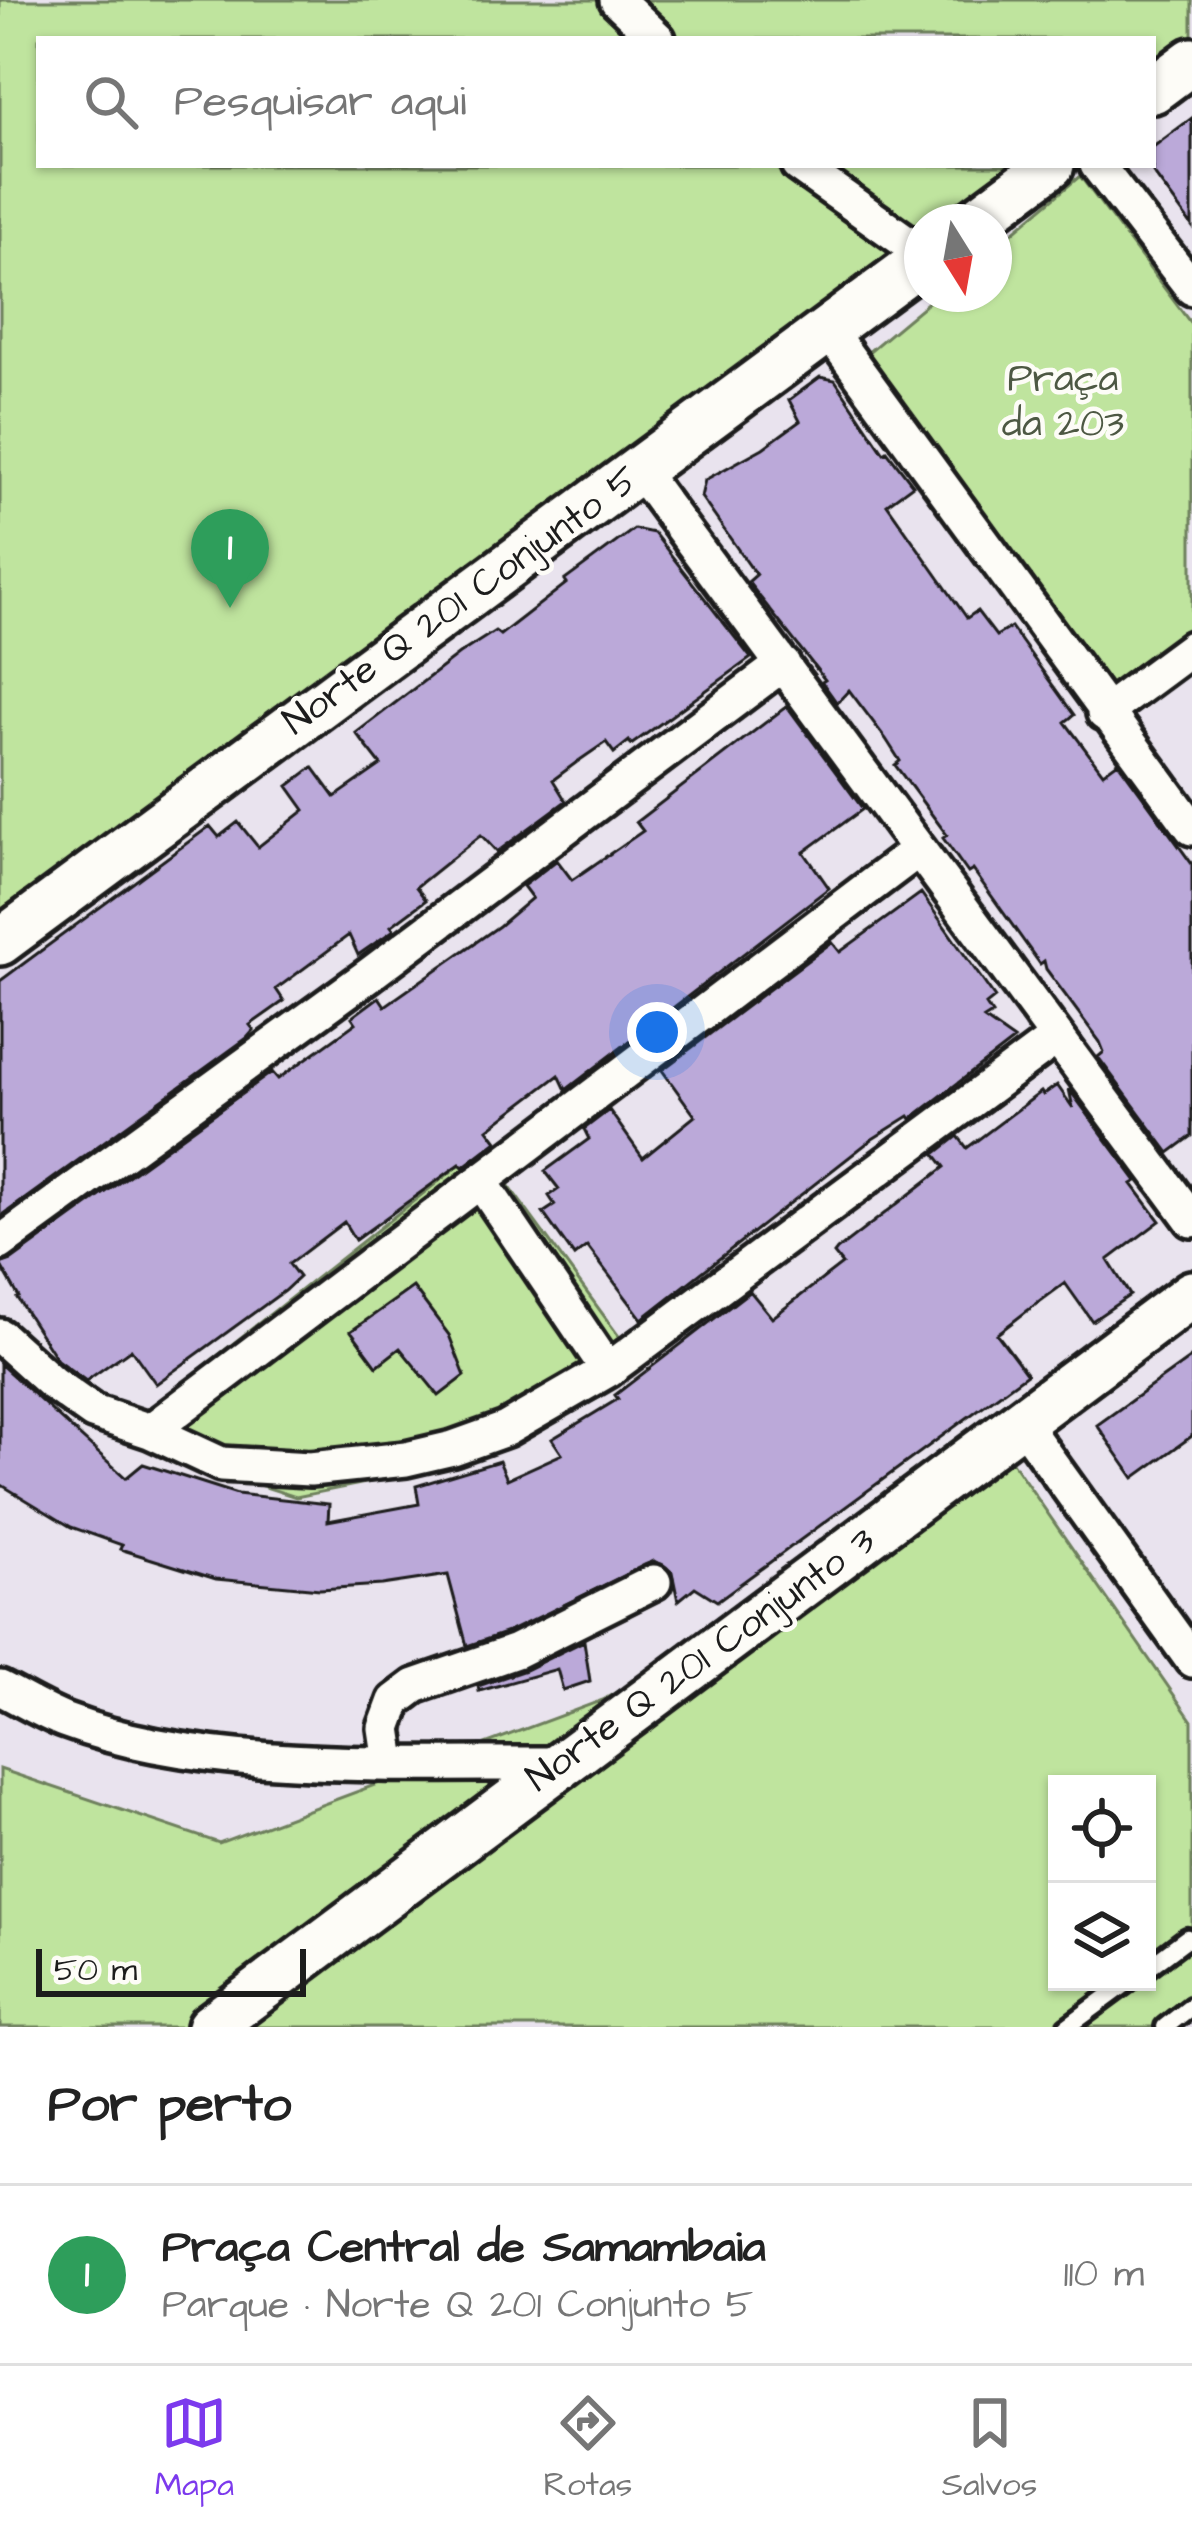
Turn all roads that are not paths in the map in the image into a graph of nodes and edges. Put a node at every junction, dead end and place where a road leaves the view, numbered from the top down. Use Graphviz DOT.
graph roads {
  1 [pos="617,0"];
  2 [pos="655,36"];
  3 [pos="1192,61"];
  4 [pos="1156,88"];
  5 [pos="802,168"];
  6 [pos="1047,168"];
  7 [pos="1099,168"];
  8 [pos="998,204"];
  9 [pos="904,243"];
  10 [pos="904,270"];
  11 [pos="1192,288"];
  12 [pos="828,330"];
  13 [pos="639,470"];
  14 [pos="1192,648"];
  15 [pos="783,664"];
  16 [pos="1104,713"];
  17 [pos="1192,828"];
  18 [pos="918,850"];
  19 [pos="0,942"];
  20 [pos="1058,1037"];
  21 [pos="481,1182"];
  22 [pos="1192,1220"];
  23 [pos="0,1243"];
  24 [pos="1192,1294"];
  25 [pos="0,1336"];
  26 [pos="608,1370"];
  27 [pos="1022,1423"];
  28 [pos="150,1431"];
  29 [pos="654,1582"];
  30 [pos="1192,1660"];
  31 [pos="0,1688"];
  32 [pos="390,1762"];
  33 [pos="558,1764"];
  34 [pos="1192,1941"];
  35 [pos="1156,1961"];
  36 [pos="1116,1991"];
  37 [pos="1192,2006"];
  38 [pos="210,2027"];
  39 [pos="1067,2027"];
  40 [pos="1165,2027"];
  1 -- 2 [label="street"];
  3 -- 4 [label="street"];
  5 -- 9 [label="street"];
  6 -- 8 [label="street"];
  7 -- 11 [label="street"];
  10 -- 12 [label="street, Norte Q 201 Conjunto 5"];
  12 -- 13 [label="street, Norte Q 201 Conjunto 5"];
  12 -- 16 [label="street"];
  13 -- 15 [label="street"];
  13 -- 19 [label="street, Norte Q 201 Conjunto 5"];
  14 -- 16 [label="street"];
  15 -- 18 [label="street"];
  15 -- 23 [label="street"];
  16 -- 17 [label="street"];
  18 -- 20 [label="street"];
  18 -- 21 [label="street"];
  20 -- 22 [label="street"];
  20 -- 26 [label="street"];
  21 -- 26 [label="street"];
  21 -- 28 [label="street"];
  24 -- 27 [label="street, Norte Q 201 Conjunto 3"];
  25 -- 28 [label="street"];
  26 -- 28 [label="street"];
  27 -- 30 [label="street"];
  27 -- 33 [label="street, Norte Q 201 Conjunto 3"];
  29 -- 32 [label="street"];
  31 -- 32 [label="street"];
  32 -- 33 [label="street"];
  33 -- 38 [label="street, Norte Q 201 Conjunto 3"];
  34 -- 35 [label="lane"];
  36 -- 39 [label="lane"];
  37 -- 40 [label="lane"];
}
